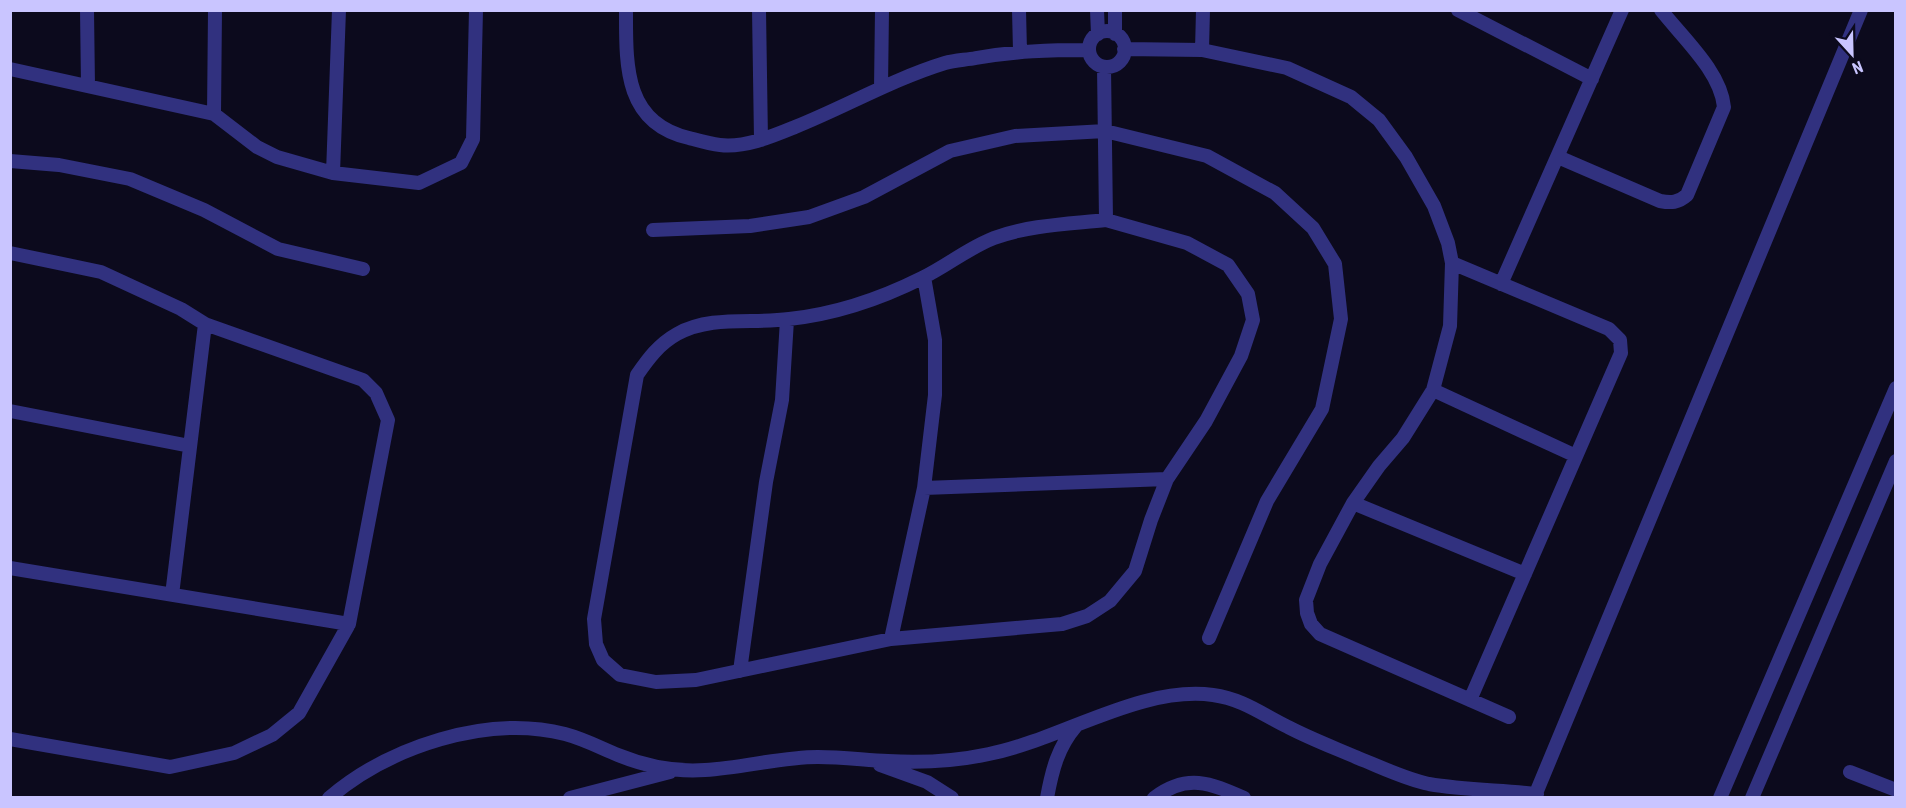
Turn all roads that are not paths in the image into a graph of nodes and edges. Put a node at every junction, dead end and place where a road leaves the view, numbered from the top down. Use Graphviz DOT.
graph roads {
  1 [pos="87,10"];
  2 [pos="215,10"];
  3 [pos="339,10"];
  4 [pos="476,10"];
  5 [pos="626,10"];
  6 [pos="759,10"];
  7 [pos="882,10"];
  8 [pos="1019,10"];
  9 [pos="1097,10"];
  10 [pos="1115,10"];
  11 [pos="1203,10"];
  12 [pos="1458,10"];
  13 [pos="1622,10"];
  14 [pos="1661,10"];
  15 [pos="1861,10"];
  16 [pos="1098,34"];
  17 [pos="1115,34"];
  18 [pos="1124,49"];
  19 [pos="1089,50"];
  20 [pos="1202,50"];
  21 [pos="1020,51"];
  22 [pos="1104,67"];
  23 [pos="10,69"];
  24 [pos="1592,79"];
  25 [pos="88,86"];
  26 [pos="881,88"];
  27 [pos="214,114"];
  28 [pos="1105,131"];
  29 [pos="761,140"];
  30 [pos="1558,157"];
  31 [pos="10,161"];
  32 [pos="333,173"];
  33 [pos="1106,220"];
  34 [pos="653,230"];
  35 [pos="10,253"];
  36 [pos="1452,263"];
  37 [pos="363,269"];
  38 [pos="924,277"];
  39 [pos="1501,284"];
  40 [pos="787,320"];
  41 [pos="205,324"];
  42 [pos="1896,388"];
  43 [pos="1433,390"];
  44 [pos="10,411"];
  45 [pos="190,446"];
  46 [pos="1576,456"];
  47 [pos="1896,460"];
  48 [pos="1167,479"];
  49 [pos="924,488"];
  50 [pos="1353,503"];
  51 [pos="10,568"];
  52 [pos="1525,574"];
  53 [pos="172,595"];
  54 [pos="349,624"];
  55 [pos="1209,638"];
  56 [pos="891,639"];
  57 [pos="740,670"];
  58 [pos="1470,700"];
  59 [pos="1509,717"];
  60 [pos="1078,724"];
  61 [pos="10,739"];
  62 [pos="1772,750"];
  63 [pos="864,759"];
  64 [pos="678,770"];
  65 [pos="1850,772"];
  66 [pos="1896,790"];
  67 [pos="1535,796"];
  68 [pos="328,798"];
  69 [pos="570,798"];
  70 [pos="952,798"];
  71 [pos="1047,798"];
  72 [pos="1154,798"];
  73 [pos="1244,798"];
  74 [pos="1720,798"];
  75 [pos="1752,798"];
  76 [pos="1763,798"];
  1 -- 25 [label="street"];
  2 -- 27 [label="street"];
  3 -- 32 [label="street"];
  4 -- 32 [label="street"];
  5 -- 29 [label="street"];
  6 -- 29 [label="street"];
  7 -- 26 [label="street"];
  8 -- 21 [label="street"];
  9 -- 16 [label="street"];
  10 -- 17 [label="street"];
  11 -- 20 [label="street"];
  12 -- 24 [label="street"];
  13 -- 24 [label="street"];
  14 -- 30 [label="street"];
  15 -- 67 [label="street"];
  16 -- 17 [label="street"];
  16 -- 19 [label="street"];
  17 -- 18 [label="street"];
  18 -- 20 [label="street"];
  18 -- 22 [label="street"];
  19 -- 21 [label="street"];
  19 -- 22 [label="street"];
  20 -- 36 [label="street"];
  21 -- 26 [label="street"];
  22 -- 28 [label="street"];
  23 -- 25 [label="street"];
  24 -- 30 [label="street"];
  25 -- 27 [label="street"];
  26 -- 29 [label="street"];
  27 -- 32 [label="street"];
  28 -- 33 [label="street"];
  28 -- 34 [label="street"];
  28 -- 55 [label="street"];
  30 -- 39 [label="street"];
  31 -- 37 [label="street"];
  33 -- 38 [label="street"];
  33 -- 48 [label="street"];
  35 -- 41 [label="street"];
  36 -- 39 [label="street"];
  36 -- 43 [label="street"];
  38 -- 40 [label="street"];
  38 -- 49 [label="street"];
  39 -- 46 [label="street"];
  40 -- 57 [label="street"];
  40 -- 57 [label="street"];
  41 -- 45 [label="street"];
  41 -- 54 [label="street"];
  42 -- 74 [label="street"];
  43 -- 46 [label="street"];
  43 -- 50 [label="street"];
  44 -- 45 [label="street"];
  45 -- 53 [label="street"];
  46 -- 52 [label="street"];
  47 -- 62 [label="street"];
  48 -- 49 [label="street"];
  48 -- 56 [label="street"];
  49 -- 56 [label="street"];
  50 -- 52 [label="street"];
  50 -- 58 [label="street"];
  51 -- 53 [label="street"];
  52 -- 58 [label="street"];
  53 -- 54 [label="street"];
  54 -- 61 [label="street"];
  56 -- 57 [label="street"];
  58 -- 59 [label="street"];
  60 -- 63 [label="street"];
  60 -- 67 [label="street"];
  60 -- 71 [label="street"];
  62 -- 75 [label="street"];
  62 -- 76 [label="street"];
  63 -- 64 [label="street"];
  63 -- 70 [label="street"];
  64 -- 68 [label="street"];
  64 -- 69 [label="street"];
  65 -- 66 [label="street"];
  72 -- 73 [label="street"];
}
